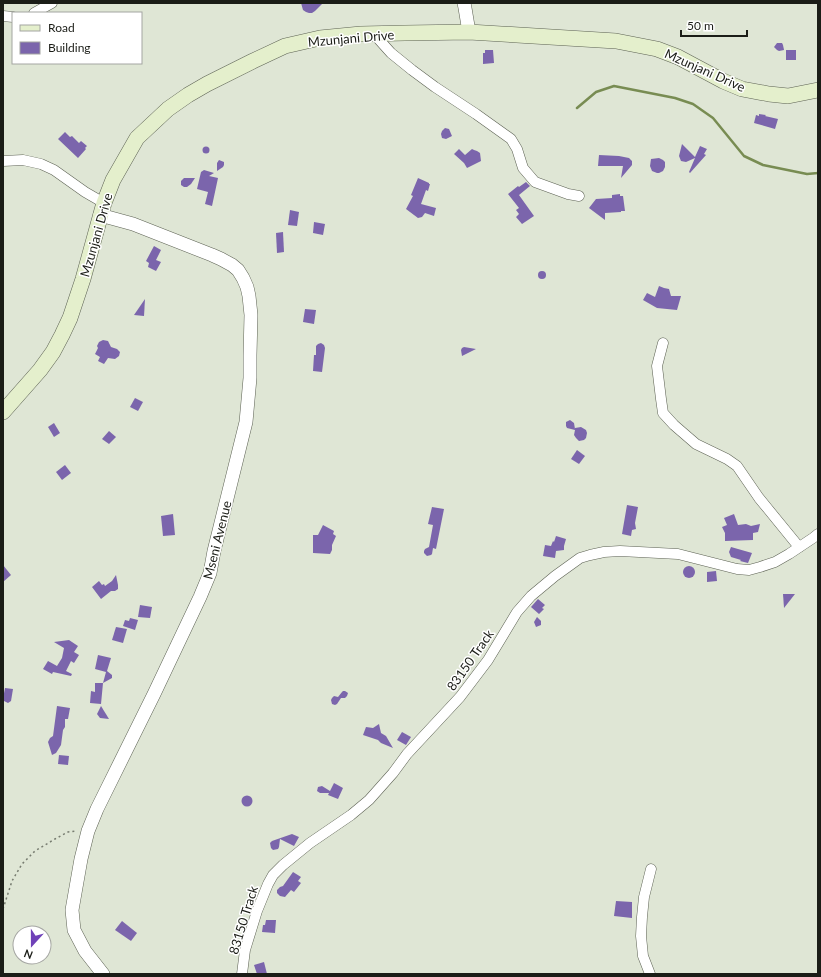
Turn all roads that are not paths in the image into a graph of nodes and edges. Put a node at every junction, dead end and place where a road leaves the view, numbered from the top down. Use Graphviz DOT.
graph roads {
  1 [pos="52,3"];
  2 [pos="464,3"];
  3 [pos="36,12"];
  4 [pos="469,32"];
  5 [pos="374,34"];
  6 [pos="818,90"];
  7 [pos="3,160"];
  8 [pos="579,196"];
  9 [pos="102,209"];
  10 [pos="663,343"];
  11 [pos="3,412"];
  12 [pos="818,534"];
  13 [pos="799,547"];
  14 [pos="651,869"];
  15 [pos="103,974"];
  16 [pos="242,974"];
  17 [pos="650,974"];
  1 -- 3 [label="street"];
  2 -- 4 [label="street"];
  4 -- 5 [label="main road, Mzunjani Drive"];
  4 -- 6 [label="main road, Mzunjani Drive"];
  5 -- 8 [label="street"];
  5 -- 9 [label="main road, Mzunjani Drive"];
  7 -- 9 [label="street"];
  9 -- 11 [label="main road, Mzunjani Drive"];
  9 -- 15 [label="street, Mseni Avenue"];
  10 -- 13 [label="street"];
  12 -- 13 [label="street, 83150 Track"];
  13 -- 16 [label="street, 83150 Track"];
  14 -- 17 [label="street"];
}
